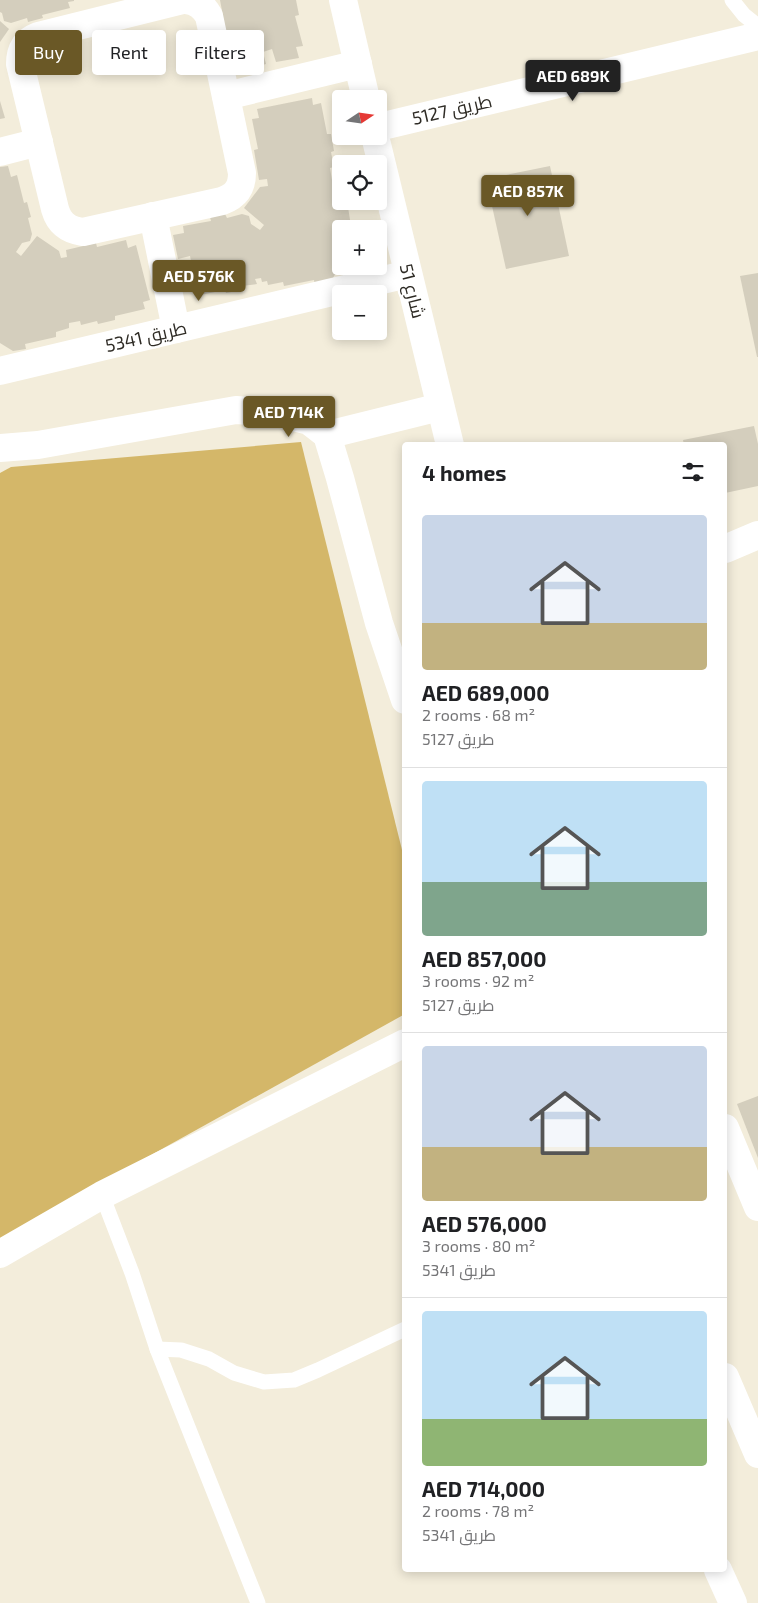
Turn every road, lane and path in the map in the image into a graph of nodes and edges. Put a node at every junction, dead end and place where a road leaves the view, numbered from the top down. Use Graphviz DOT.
graph roads {
  1 [pos="185,0"];
  2 [pos="343,0"];
  3 [pos="732,0"];
  4 [pos="103,10"];
  5 [pos="758,26"];
  6 [pos="758,36"];
  7 [pos="358,64"];
  8 [pos="364,90"];
  9 [pos="226,96"];
  10 [pos="388,125"];
  11 [pos="39,142"];
  12 [pos="377,145"];
  13 [pos="0,152"];
  14 [pos="153,216"];
  15 [pos="408,274"];
  16 [pos="176,329"];
  17 [pos="0,371"];
  18 [pos="440,407"];
  19 [pos="327,435"];
  20 [pos="449,442"];
  21 [pos="0,448"];
  22 [pos="758,535"];
  23 [pos="727,548"];
  24 [pos="402,691"];
  25 [pos="402,1045"];
  26 [pos="727,1133"];
  27 [pos="102,1195"];
  28 [pos="758,1207"];
  29 [pos="0,1254"];
  30 [pos="402,1329"];
  31 [pos="157,1348"];
  32 [pos="727,1382"];
  33 [pos="758,1454"];
  34 [pos="719,1572"];
  35 [pos="258,1603"];
  36 [pos="733,1603"];
  1 -- 4 [label="street"];
  1 -- 9 [label="street"];
  2 -- 7 [label="street"];
  3 -- 5 [label="lane"];
  4 -- 11 [label="street"];
  6 -- 10 [label="street, طريق 5127"];
  7 -- 8 [label="street"];
  7 -- 9 [label="street"];
  9 -- 14 [label="street"];
  11 -- 13 [label="street"];
  11 -- 14 [label="street"];
  12 -- 15 [label="street, شارع 51"];
  14 -- 16 [label="street"];
  15 -- 16 [label="street, طريق 5341"];
  15 -- 18 [label="street, شارع 51"];
  16 -- 17 [label="street, طريق 5341"];
  18 -- 19 [label="street"];
  18 -- 20 [label="street, شارع 51"];
  19 -- 21 [label="street"];
  19 -- 24 [label="street"];
  22 -- 23 [label="street"];
  25 -- 27 [label="street"];
  26 -- 28 [label="street"];
  27 -- 29 [label="street"];
  27 -- 31 [label="lane"];
  30 -- 31 [label="lane"];
  31 -- 35 [label="lane"];
  32 -- 33 [label="street"];
  34 -- 36 [label="street"];
}
